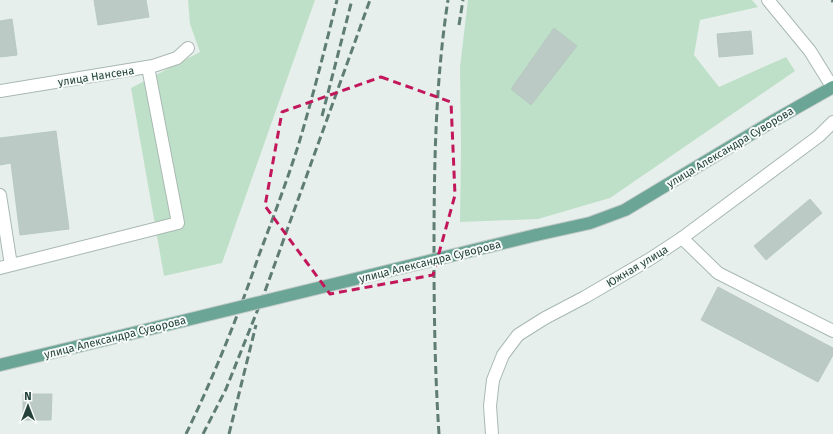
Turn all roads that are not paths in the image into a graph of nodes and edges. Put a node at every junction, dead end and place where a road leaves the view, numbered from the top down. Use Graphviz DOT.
graph roads {
  1 [pos="768,0"];
  2 [pos="188,48"];
  3 [pos="148,67"];
  4 [pos="833,88"];
  5 [pos="0,92"];
  6 [pos="833,122"];
  7 [pos="0,194"];
  8 [pos="682,238"];
  9 [pos="5,266"];
  10 [pos="833,331"];
  11 [pos="0,365"];
  12 [pos="492,434"];
  1 -- 4 [label="street"];
  2 -- 3 [label="street, улица Нансена"];
  3 -- 5 [label="street, улица Нансена"];
  3 -- 9 [label="street"];
  4 -- 11 [label="main road, улица Александра Суворова, bridge"];
  6 -- 8 [label="street, Южная улица"];
  7 -- 9 [label="street"];
  8 -- 10 [label="street"];
  8 -- 12 [label="street, Южная улица"];
}
